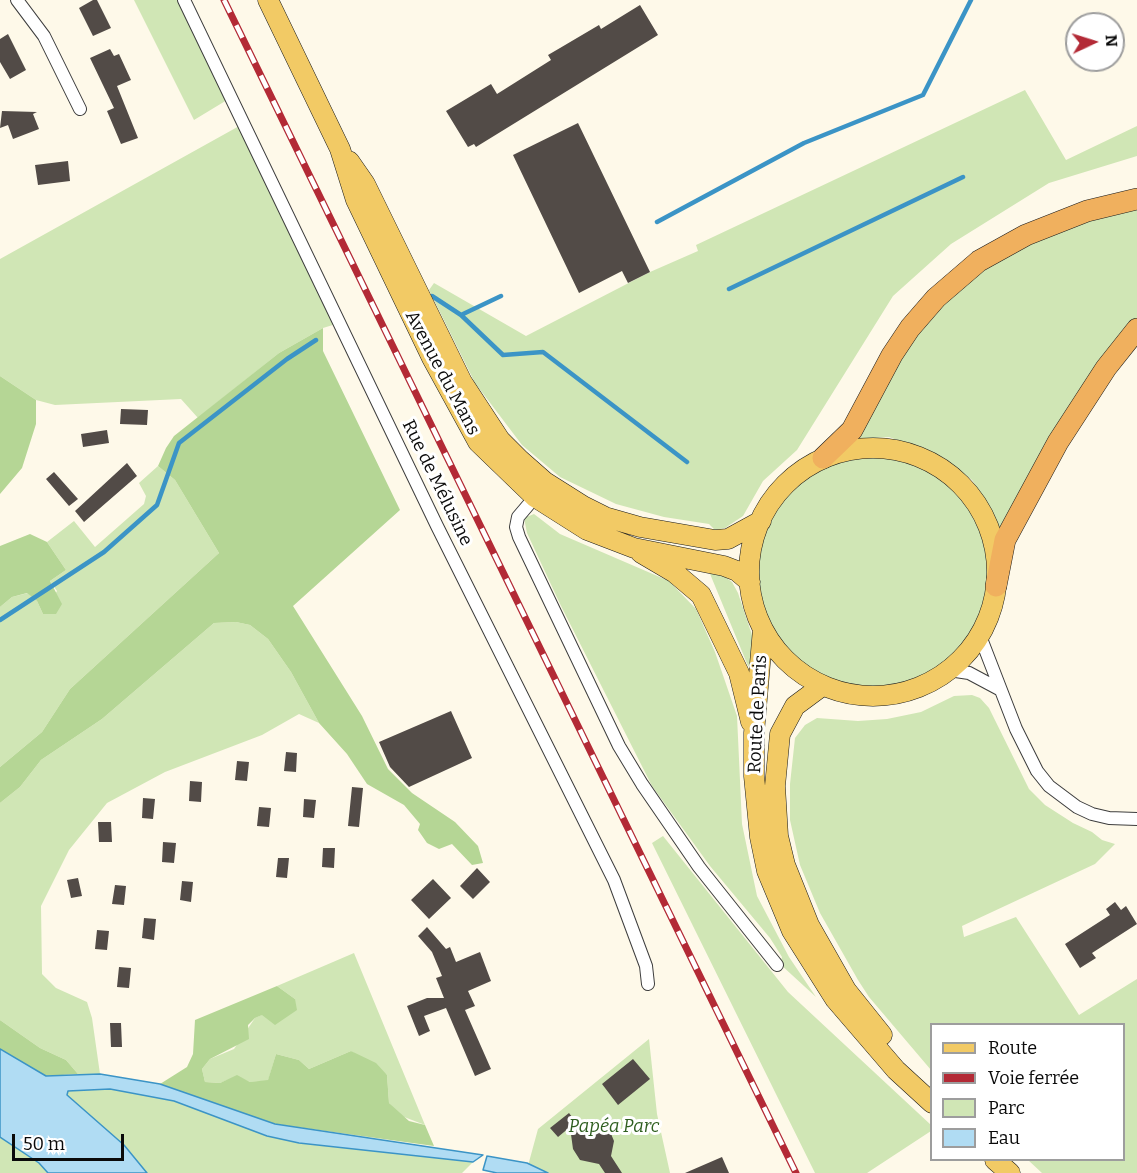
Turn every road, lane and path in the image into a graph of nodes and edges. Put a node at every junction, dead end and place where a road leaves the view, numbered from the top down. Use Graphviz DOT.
graph roads {
  1 [pos="17,0"];
  2 [pos="184,0"];
  3 [pos="268,0"];
  4 [pos="80,109"];
  5 [pos="340,149"];
  6 [pos="1137,199"];
  7 [pos="1137,329"];
  8 [pos="824,458"];
  9 [pos="534,497"];
  10 [pos="761,521"];
  11 [pos="634,548"];
  12 [pos="750,582"];
  13 [pos="996,586"];
  14 [pos="763,629"];
  15 [pos="980,636"];
  16 [pos="949,670"];
  17 [pos="822,686"];
  18 [pos="999,689"];
  19 [pos="754,733"];
  20 [pos="1137,819"];
  21 [pos="777,964"];
  22 [pos="648,984"];
  23 [pos="930,1085"];
  24 [pos="930,1101"];
  25 [pos="996,1161"];
  26 [pos="1009,1161"];
  27 [pos="1010,1173"];
  28 [pos="1021,1173"];
  1 -- 4 [label="street"];
  2 -- 22 [label="street, Rue de Mélusine"];
  3 -- 5 [label="main road, Avenue du Mans"];
  5 -- 9 [label="main road, Avenue du Mans"];
  5 -- 10 [label="main road, Avenue du Mans"];
  6 -- 8 [label="highway"];
  7 -- 13 [label="highway"];
  8 -- 10 [label="main road"];
  8 -- 13 [label="main road"];
  9 -- 11 [label="main road, Avenue du Mans"];
  9 -- 21 [label="street"];
  10 -- 12 [label="main road"];
  11 -- 12 [label="main road, Avenue du Mans"];
  11 -- 19 [label="main road"];
  12 -- 14 [label="main road"];
  13 -- 15 [label="main road"];
  14 -- 17 [label="main road"];
  14 -- 19 [label="main road, Route de Paris"];
  15 -- 16 [label="main road"];
  15 -- 18 [label="street"];
  16 -- 17 [label="main road"];
  16 -- 18 [label="street"];
  17 -- 23 [label="main road, Route de Paris"];
  18 -- 20 [label="street"];
  19 -- 24 [label="main road, Route de Paris"];
  25 -- 27 [label="main road"];
  26 -- 28 [label="main road"];
}
